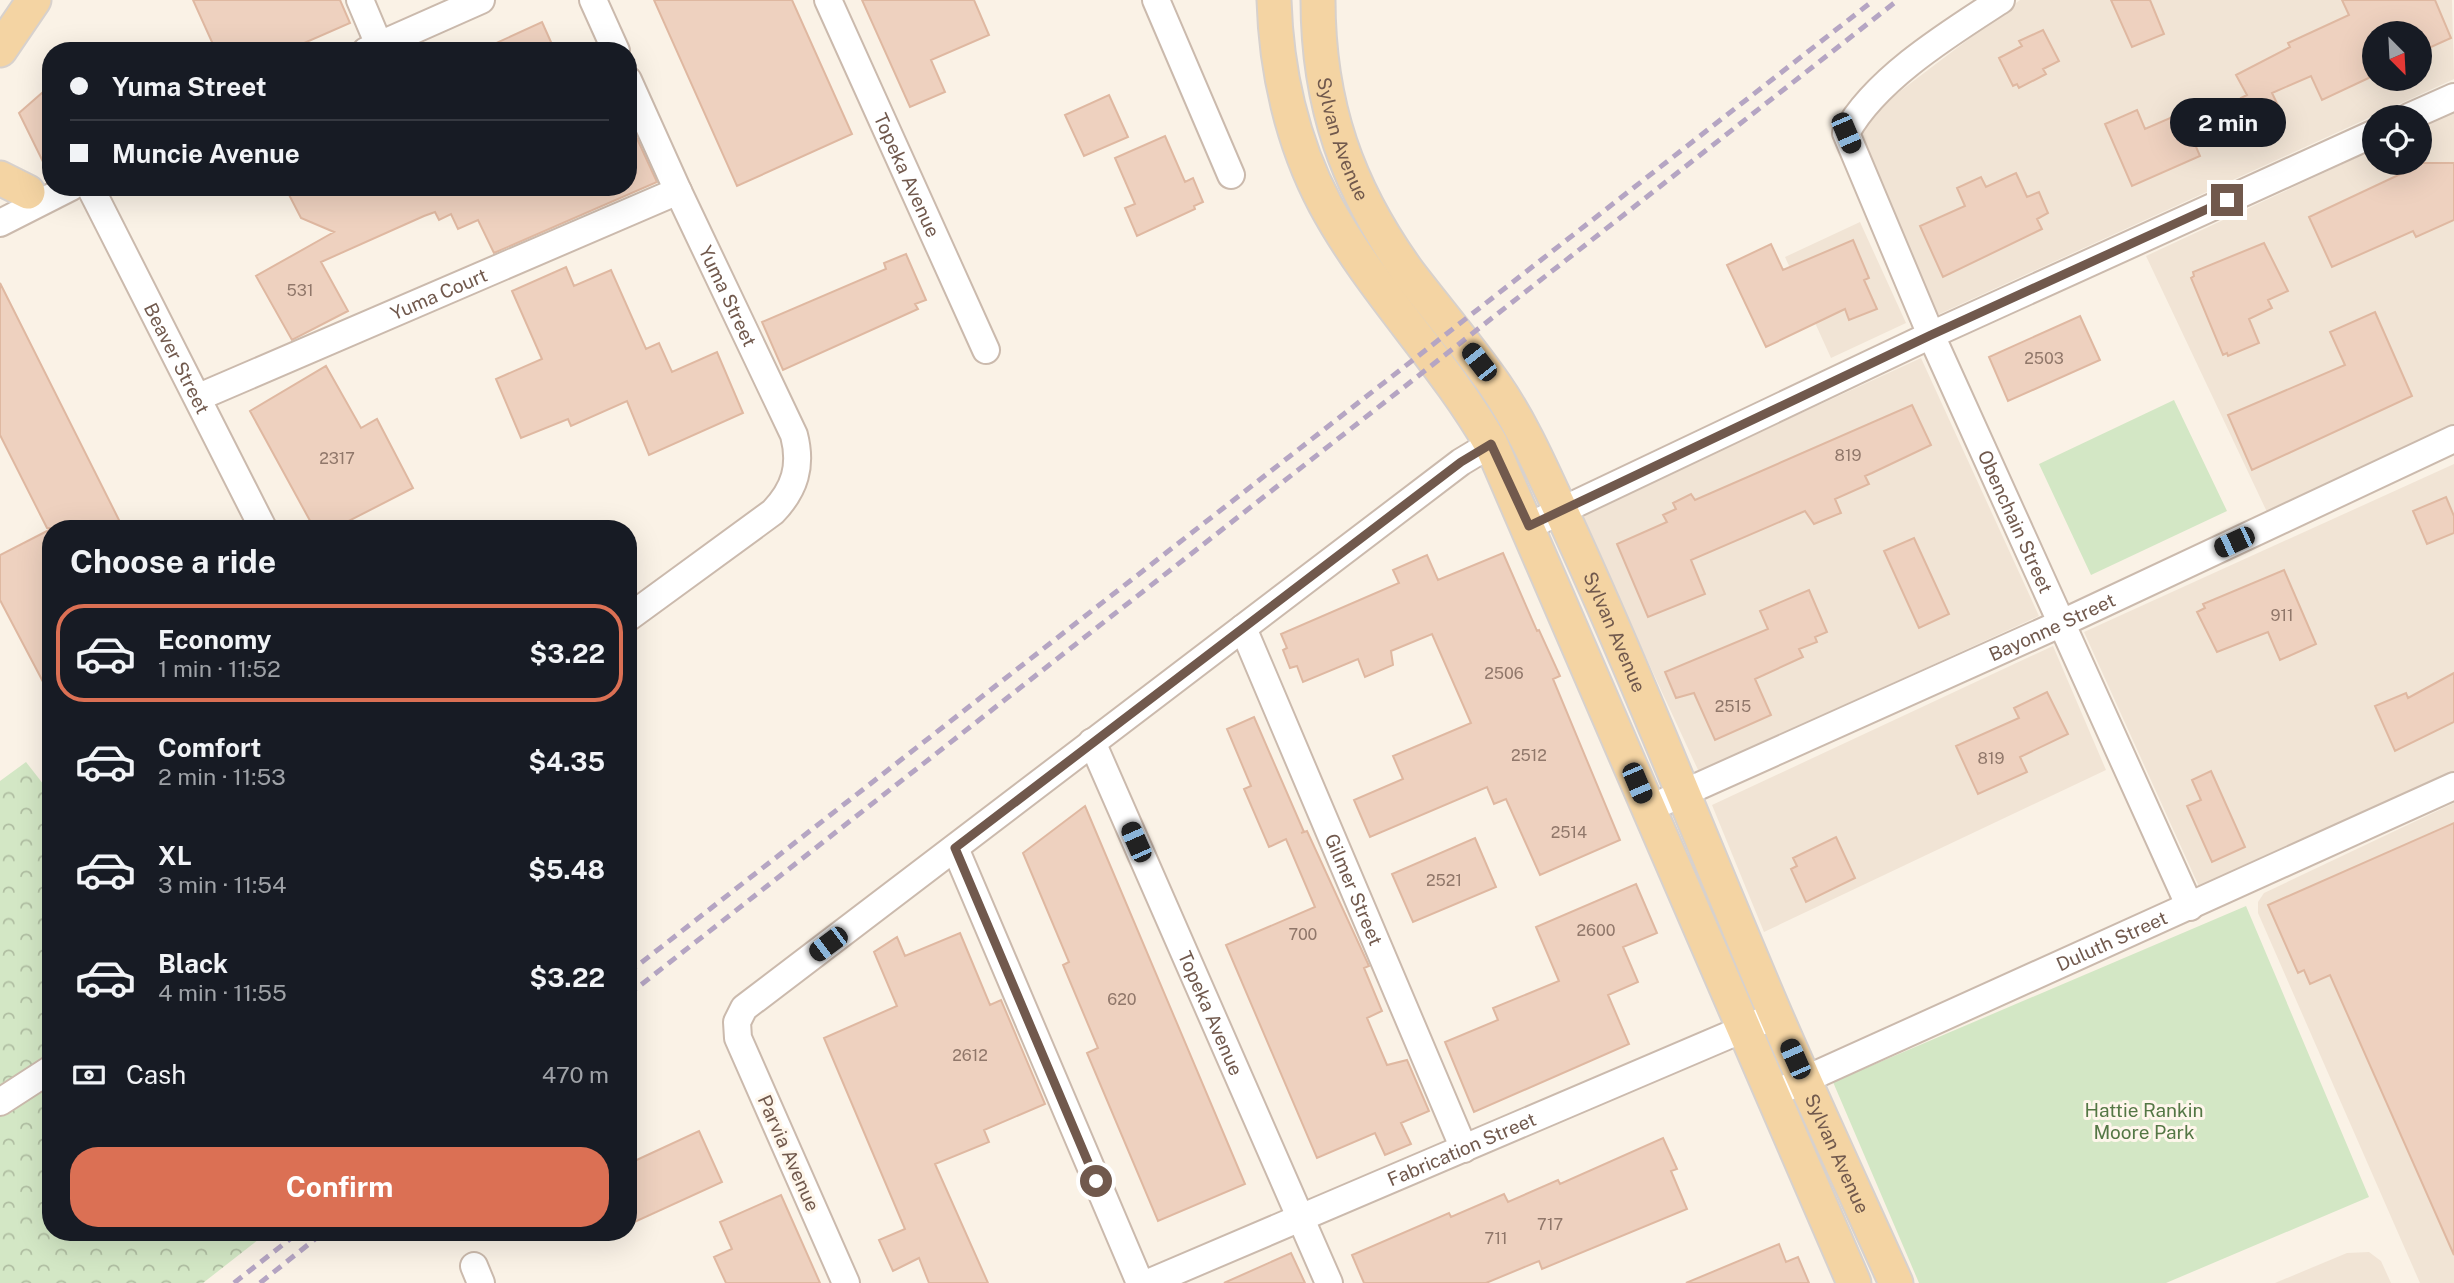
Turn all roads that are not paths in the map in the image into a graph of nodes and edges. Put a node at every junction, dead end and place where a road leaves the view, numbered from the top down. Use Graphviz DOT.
graph roads {
  1 [pos="34,0"];
  2 [pos="359,0"];
  3 [pos="481,0"];
  4 [pos="593,0"];
  5 [pos="828,0"];
  6 [pos="1156,0"];
  7 [pos="1274,0"];
  8 [pos="1318,0"];
  9 [pos="2001,0"];
  10 [pos="371,42"];
  11 [pos="386,42"];
  12 [pos="611,42"];
  13 [pos="0,50"];
  14 [pos="2454,97"];
  15 [pos="637,100"];
  16 [pos="2432,107"];
  17 [pos="2362,139"];
  18 [pos="1231,175"];
  19 [pos="678,191"];
  20 [pos="53,196"];
  21 [pos="95,196"];
  22 [pos="0,223"];
  23 [pos="1931,335"];
  24 [pos="986,350"];
  25 [pos="199,397"];
  26 [pos="2454,439"];
  27 [pos="1491,444"];
  28 [pos="1561,512"];
  29 [pos="259,520"];
  30 [pos="1529,526"];
  31 [pos="637,611"];
  32 [pos="2062,623"];
  33 [pos="1243,628"];
  34 [pos="1092,742"];
  35 [pos="2454,786"];
  36 [pos="1684,792"];
  37 [pos="1648,809"];
  38 [pos="955,848"];
  39 [pos="2190,906"];
  40 [pos="1776,1015"];
  41 [pos="1742,1030"];
  42 [pos="42,1075"];
  43 [pos="1805,1080"];
  44 [pos="1771,1095"];
  45 [pos="0,1102"];
  46 [pos="1464,1149"];
  47 [pos="1300,1218"];
  48 [pos="846,1283"];
  49 [pos="1140,1283"];
  50 [pos="1148,1283"];
  51 [pos="1329,1283"];
  52 [pos="1854,1283"];
  53 [pos="1896,1283"];
  1 -- 13 [label="main road"];
  2 -- 10 [label="street"];
  3 -- 11 [label="street"];
  4 -- 12 [label="street"];
  5 -- 24 [label="street, Topeka Avenue"];
  6 -- 18 [label="street"];
  7 -- 27 [label="main road, Sylvan Avenue"];
  8 -- 28 [label="main road, Sylvan Avenue"];
  9 -- 23 [label="street, Obenchain Street"];
  14 -- 16 [label="street"];
  15 -- 19 [label="street, Yuma Street"];
  17 -- 23 [label="street"];
  19 -- 25 [label="street, Yuma Court"];
  19 -- 31 [label="street, Yuma Street"];
  20 -- 22 [label="street"];
  21 -- 25 [label="street, Beaver Street"];
  23 -- 28 [label="street"];
  23 -- 32 [label="street, Obenchain Street"];
  25 -- 29 [label="street, Beaver Street"];
  26 -- 32 [label="street, Bayonne Street"];
  27 -- 30 [label="main road, Sylvan Avenue"];
  27 -- 33 [label="street"];
  28 -- 30 [label="street"];
  28 -- 36 [label="main road, Sylvan Avenue"];
  30 -- 37 [label="main road, Sylvan Avenue"];
  32 -- 36 [label="street, Bayonne Street"];
  32 -- 39 [label="street, Obenchain Street"];
  33 -- 34 [label="street"];
  33 -- 46 [label="street, Gilmer Street"];
  34 -- 38 [label="street"];
  34 -- 47 [label="street, Topeka Avenue"];
  35 -- 39 [label="street, Duluth Street"];
  36 -- 37 [label="street, Bayonne Street"];
  36 -- 40 [label="main road, Sylvan Avenue"];
  37 -- 41 [label="main road, Sylvan Avenue"];
  38 -- 48 [label="street, Parvia Avenue"];
  38 -- 49 [label="street"];
  39 -- 43 [label="street, Duluth Street"];
  40 -- 41 [label="street, Fabrication Street"];
  40 -- 43 [label="main road, Sylvan Avenue"];
  41 -- 44 [label="main road, Sylvan Avenue"];
  41 -- 46 [label="street, Fabrication Street"];
  42 -- 45 [label="street"];
  43 -- 44 [label="street, Duluth Street"];
  43 -- 53 [label="main road, Sylvan Avenue"];
  44 -- 52 [label="main road, Sylvan Avenue"];
  46 -- 47 [label="street, Fabrication Street"];
  47 -- 50 [label="street, Fabrication Street"];
  47 -- 51 [label="street, Topeka Avenue"];
}
